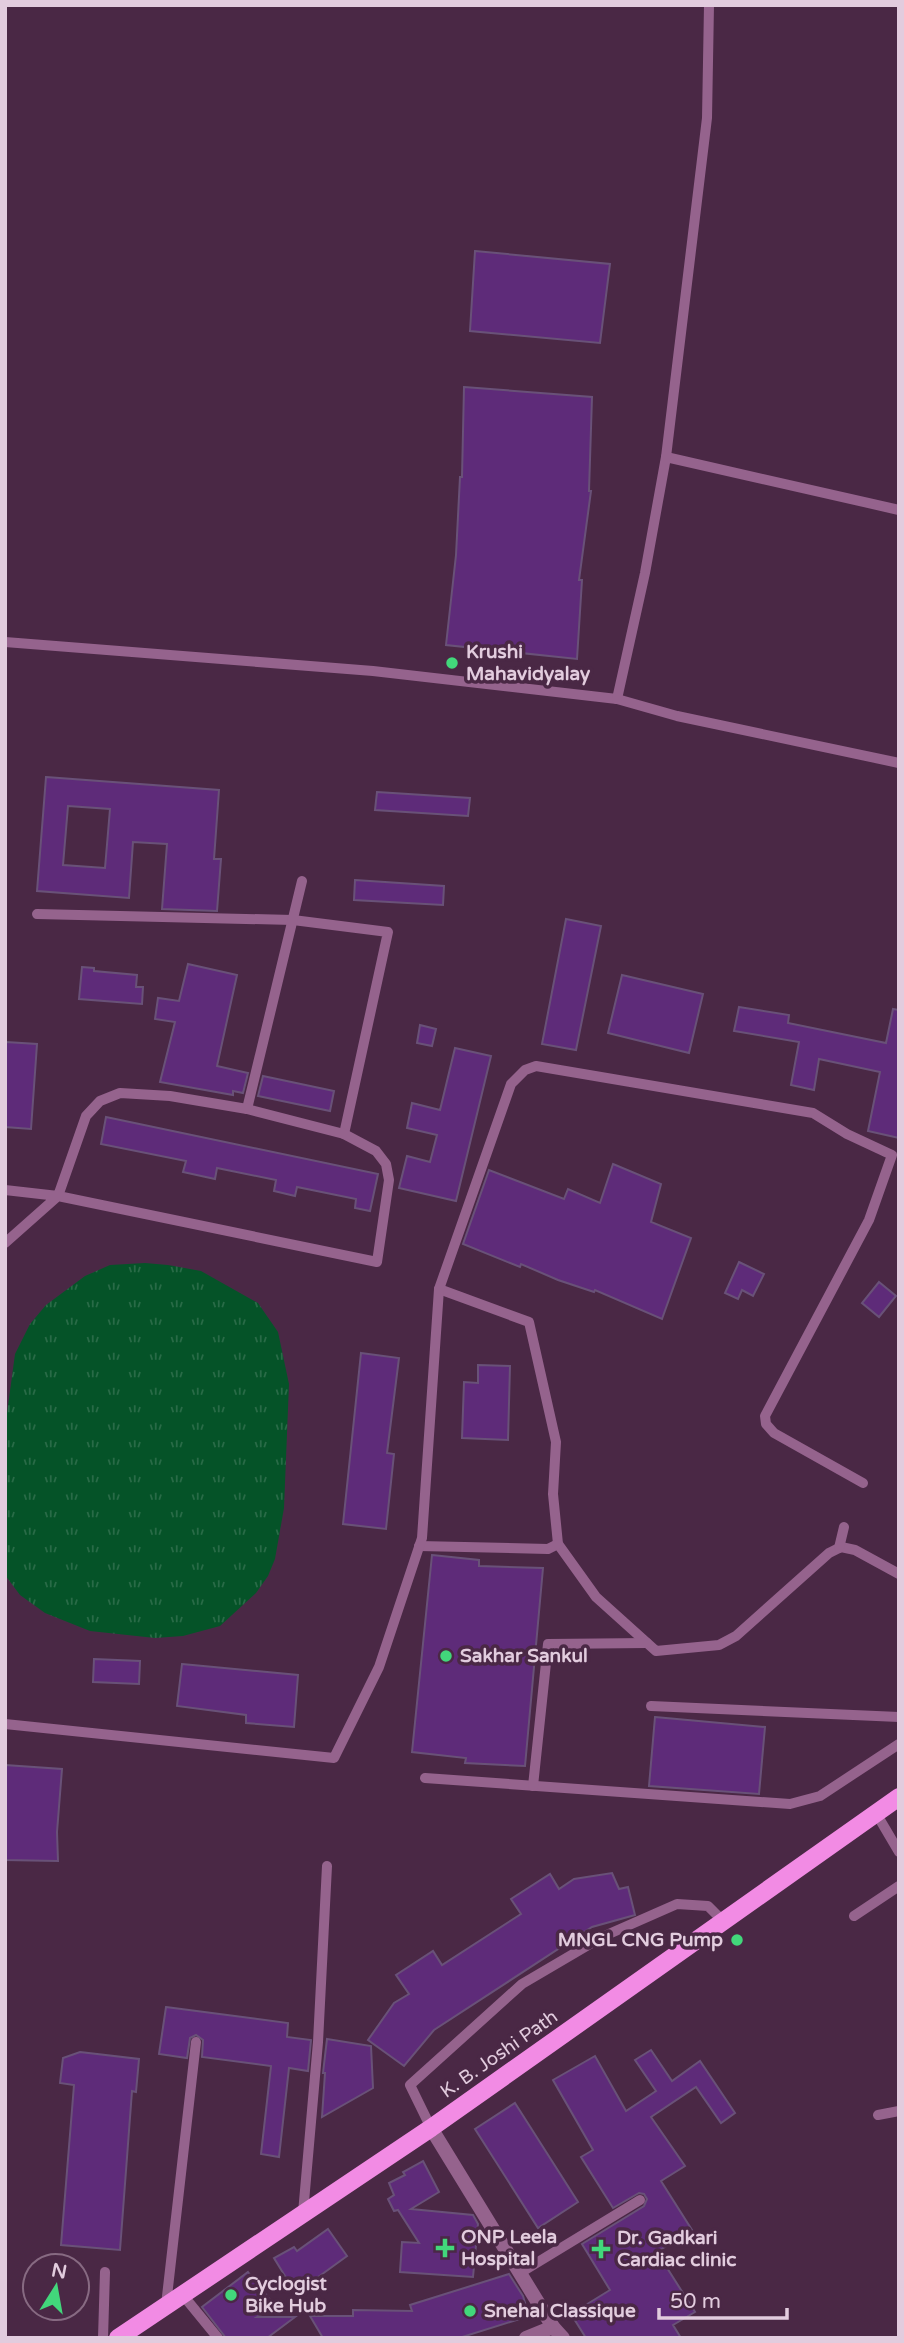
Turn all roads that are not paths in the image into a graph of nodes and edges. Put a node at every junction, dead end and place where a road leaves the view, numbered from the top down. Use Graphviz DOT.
graph roads {
  1 [pos="709,5"];
  2 [pos="666,457"];
  3 [pos="899,510"];
  4 [pos="5,642"];
  5 [pos="617,699"];
  6 [pos="899,763"];
  7 [pos="302,881"];
  8 [pos="37,914"];
  9 [pos="293,920"];
  10 [pos="247,1109"];
  11 [pos="344,1134"];
  12 [pos="5,1190"];
  13 [pos="58,1196"];
  14 [pos="5,1243"];
  15 [pos="439,1289"];
  16 [pos="863,1483"];
  17 [pos="844,1527"];
  18 [pos="558,1544"];
  19 [pos="419,1546"];
  20 [pos="839,1548"];
  21 [pos="899,1574"];
  22 [pos="647,1643"];
  23 [pos="651,1706"];
  24 [pos="899,1717"];
  25 [pos="5,1724"];
  26 [pos="899,1744"];
  27 [pos="425,1778"];
  28 [pos="533,1786"];
  29 [pos="899,1797"];
  30 [pos="876,1813"];
  31 [pos="899,1852"];
  32 [pos="327,1866"];
  33 [pos="899,1886"];
  34 [pos="854,1916"];
  35 [pos="723,1921"];
  36 [pos="196,2042"];
  37 [pos="899,2111"];
  38 [pos="878,2115"];
  39 [pos="431,2128"];
  40 [pos="640,2200"];
  41 [pos="303,2213"];
  42 [pos="105,2272"];
  43 [pos="520,2273"];
  44 [pos="182,2294"];
  45 [pos="166,2305"];
  46 [pos="558,2332"];
  47 [pos="103,2338"];
  48 [pos="118,2338"];
  49 [pos="218,2338"];
  50 [pos="526,2338"];
  1 -- 2 [label="lane"];
  2 -- 3 [label="lane"];
  2 -- 5 [label="lane"];
  4 -- 5 [label="lane"];
  5 -- 6 [label="lane"];
  7 -- 9 [label="lane"];
  8 -- 9 [label="lane"];
  9 -- 10 [label="lane"];
  9 -- 11 [label="lane"];
  10 -- 11 [label="lane"];
  10 -- 13 [label="lane"];
  11 -- 13 [label="lane"];
  12 -- 13 [label="lane"];
  13 -- 14 [label="lane"];
  15 -- 16 [label="lane"];
  15 -- 18 [label="lane"];
  15 -- 19 [label="lane"];
  17 -- 20 [label="lane"];
  18 -- 19 [label="lane"];
  18 -- 22 [label="lane"];
  19 -- 25 [label="lane"];
  20 -- 21 [label="lane"];
  20 -- 22 [label="lane"];
  22 -- 28 [label="lane"];
  23 -- 24 [label="lane"];
  26 -- 28 [label="lane"];
  27 -- 28 [label="lane"];
  29 -- 30 [label="main road, K. B. Joshi Path"];
  30 -- 31 [label="lane"];
  30 -- 35 [label="main road, K. B. Joshi Path"];
  32 -- 41 [label="lane"];
  33 -- 34 [label="lane"];
  35 -- 39 [label="main road, K. B. Joshi Path"];
  35 -- 39 [label="lane"];
  36 -- 45 [label="lane"];
  37 -- 38 [label="lane"];
  39 -- 41 [label="main road, K. B. Joshi Path"];
  39 -- 43 [label="street"];
  40 -- 43 [label="lane"];
  41 -- 44 [label="main road, K. B. Joshi Path"];
  42 -- 47 [label="lane"];
  43 -- 46 [label="street"];
  44 -- 45 [label="main road, K. B. Joshi Path"];
  44 -- 49 [label="lane"];
  45 -- 48 [label="main road, K. B. Joshi Path"];
  46 -- 50 [label="street"];
}
